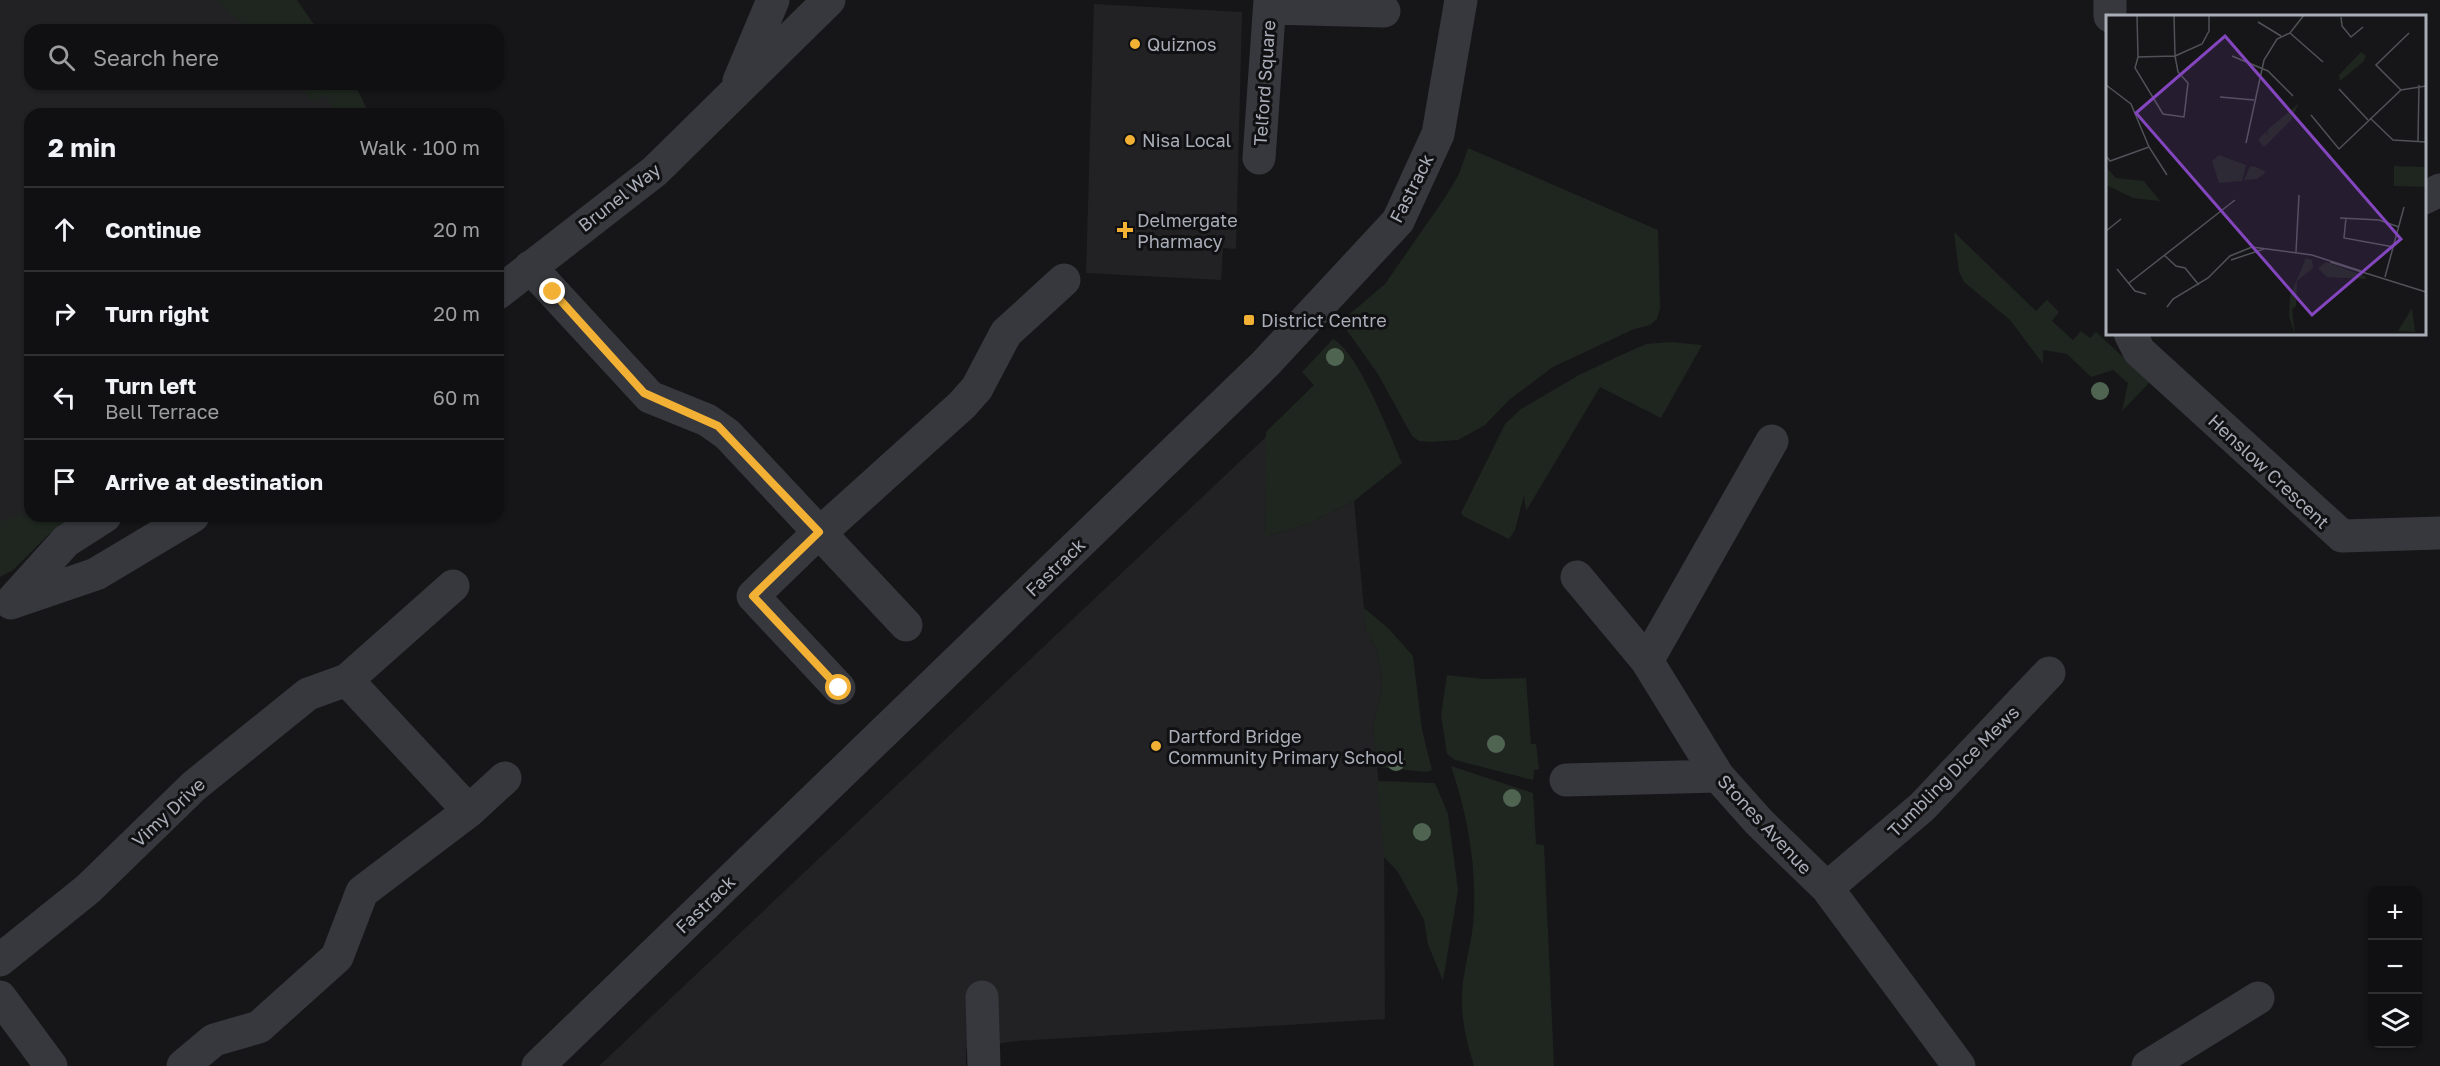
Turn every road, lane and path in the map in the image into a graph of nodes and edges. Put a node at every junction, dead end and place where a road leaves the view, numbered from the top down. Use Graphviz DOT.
graph roads {
  1 [pos="773,0"];
  2 [pos="829,0"];
  3 [pos="1461,0"];
  4 [pos="1270,4"];
  5 [pos="1384,11"];
  6 [pos="734,93"];
  7 [pos="1259,158"];
  8 [pos="2440,190"];
  9 [pos="2425,198"];
  10 [pos="530,267"];
  11 [pos="1064,280"];
  12 [pos="504,288"];
  13 [pos="2130,334"];
  14 [pos="1772,441"];
  15 [pos="96,522"];
  16 [pos="183,522"];
  17 [pos="820,533"];
  18 [pos="2440,533"];
  19 [pos="1577,577"];
  20 [pos="453,586"];
  21 [pos="5,607"];
  22 [pos="906,625"];
  23 [pos="1647,661"];
  24 [pos="2049,673"];
  25 [pos="347,680"];
  26 [pos="839,688"];
  27 [pos="1718,776"];
  28 [pos="505,778"];
  29 [pos="1566,780"];
  30 [pos="469,811"];
  31 [pos="1827,888"];
  32 [pos="0,960"];
  33 [pos="0,997"];
  34 [pos="982,997"];
  35 [pos="2258,998"];
  36 [pos="51,1066"];
  37 [pos="183,1066"];
  38 [pos="538,1066"];
  39 [pos="984,1066"];
  40 [pos="1959,1066"];
  41 [pos="2148,1066"];
  1 -- 6 [label="street, Brunel Way"];
  2 -- 6 [label="street, Brunel Way"];
  3 -- 38 [label="street, Fastrack"];
  4 -- 5 [label="street"];
  4 -- 7 [label="street, Telford Square"];
  6 -- 10 [label="street, Brunel Way"];
  8 -- 9 [label="street"];
  10 -- 12 [label="street, Brunel Way"];
  10 -- 17 [label="street"];
  11 -- 17 [label="street"];
  13 -- 18 [label="street, Henslow Crescent"];
  14 -- 23 [label="street"];
  15 -- 21 [label="street"];
  16 -- 21 [label="street"];
  17 -- 22 [label="street"];
  17 -- 26 [label="street"];
  19 -- 23 [label="street, Stones Avenue"];
  20 -- 25 [label="street, Vimy Drive"];
  23 -- 27 [label="street, Stones Avenue"];
  24 -- 31 [label="street, Tumbling Dice Mews"];
  25 -- 30 [label="street"];
  25 -- 32 [label="street, Vimy Drive"];
  27 -- 29 [label="street"];
  27 -- 31 [label="street, Stones Avenue"];
  28 -- 30 [label="street"];
  30 -- 37 [label="street"];
  31 -- 40 [label="street, Stones Avenue"];
  33 -- 36 [label="street"];
  34 -- 39 [label="street"];
  35 -- 41 [label="street"];
}
